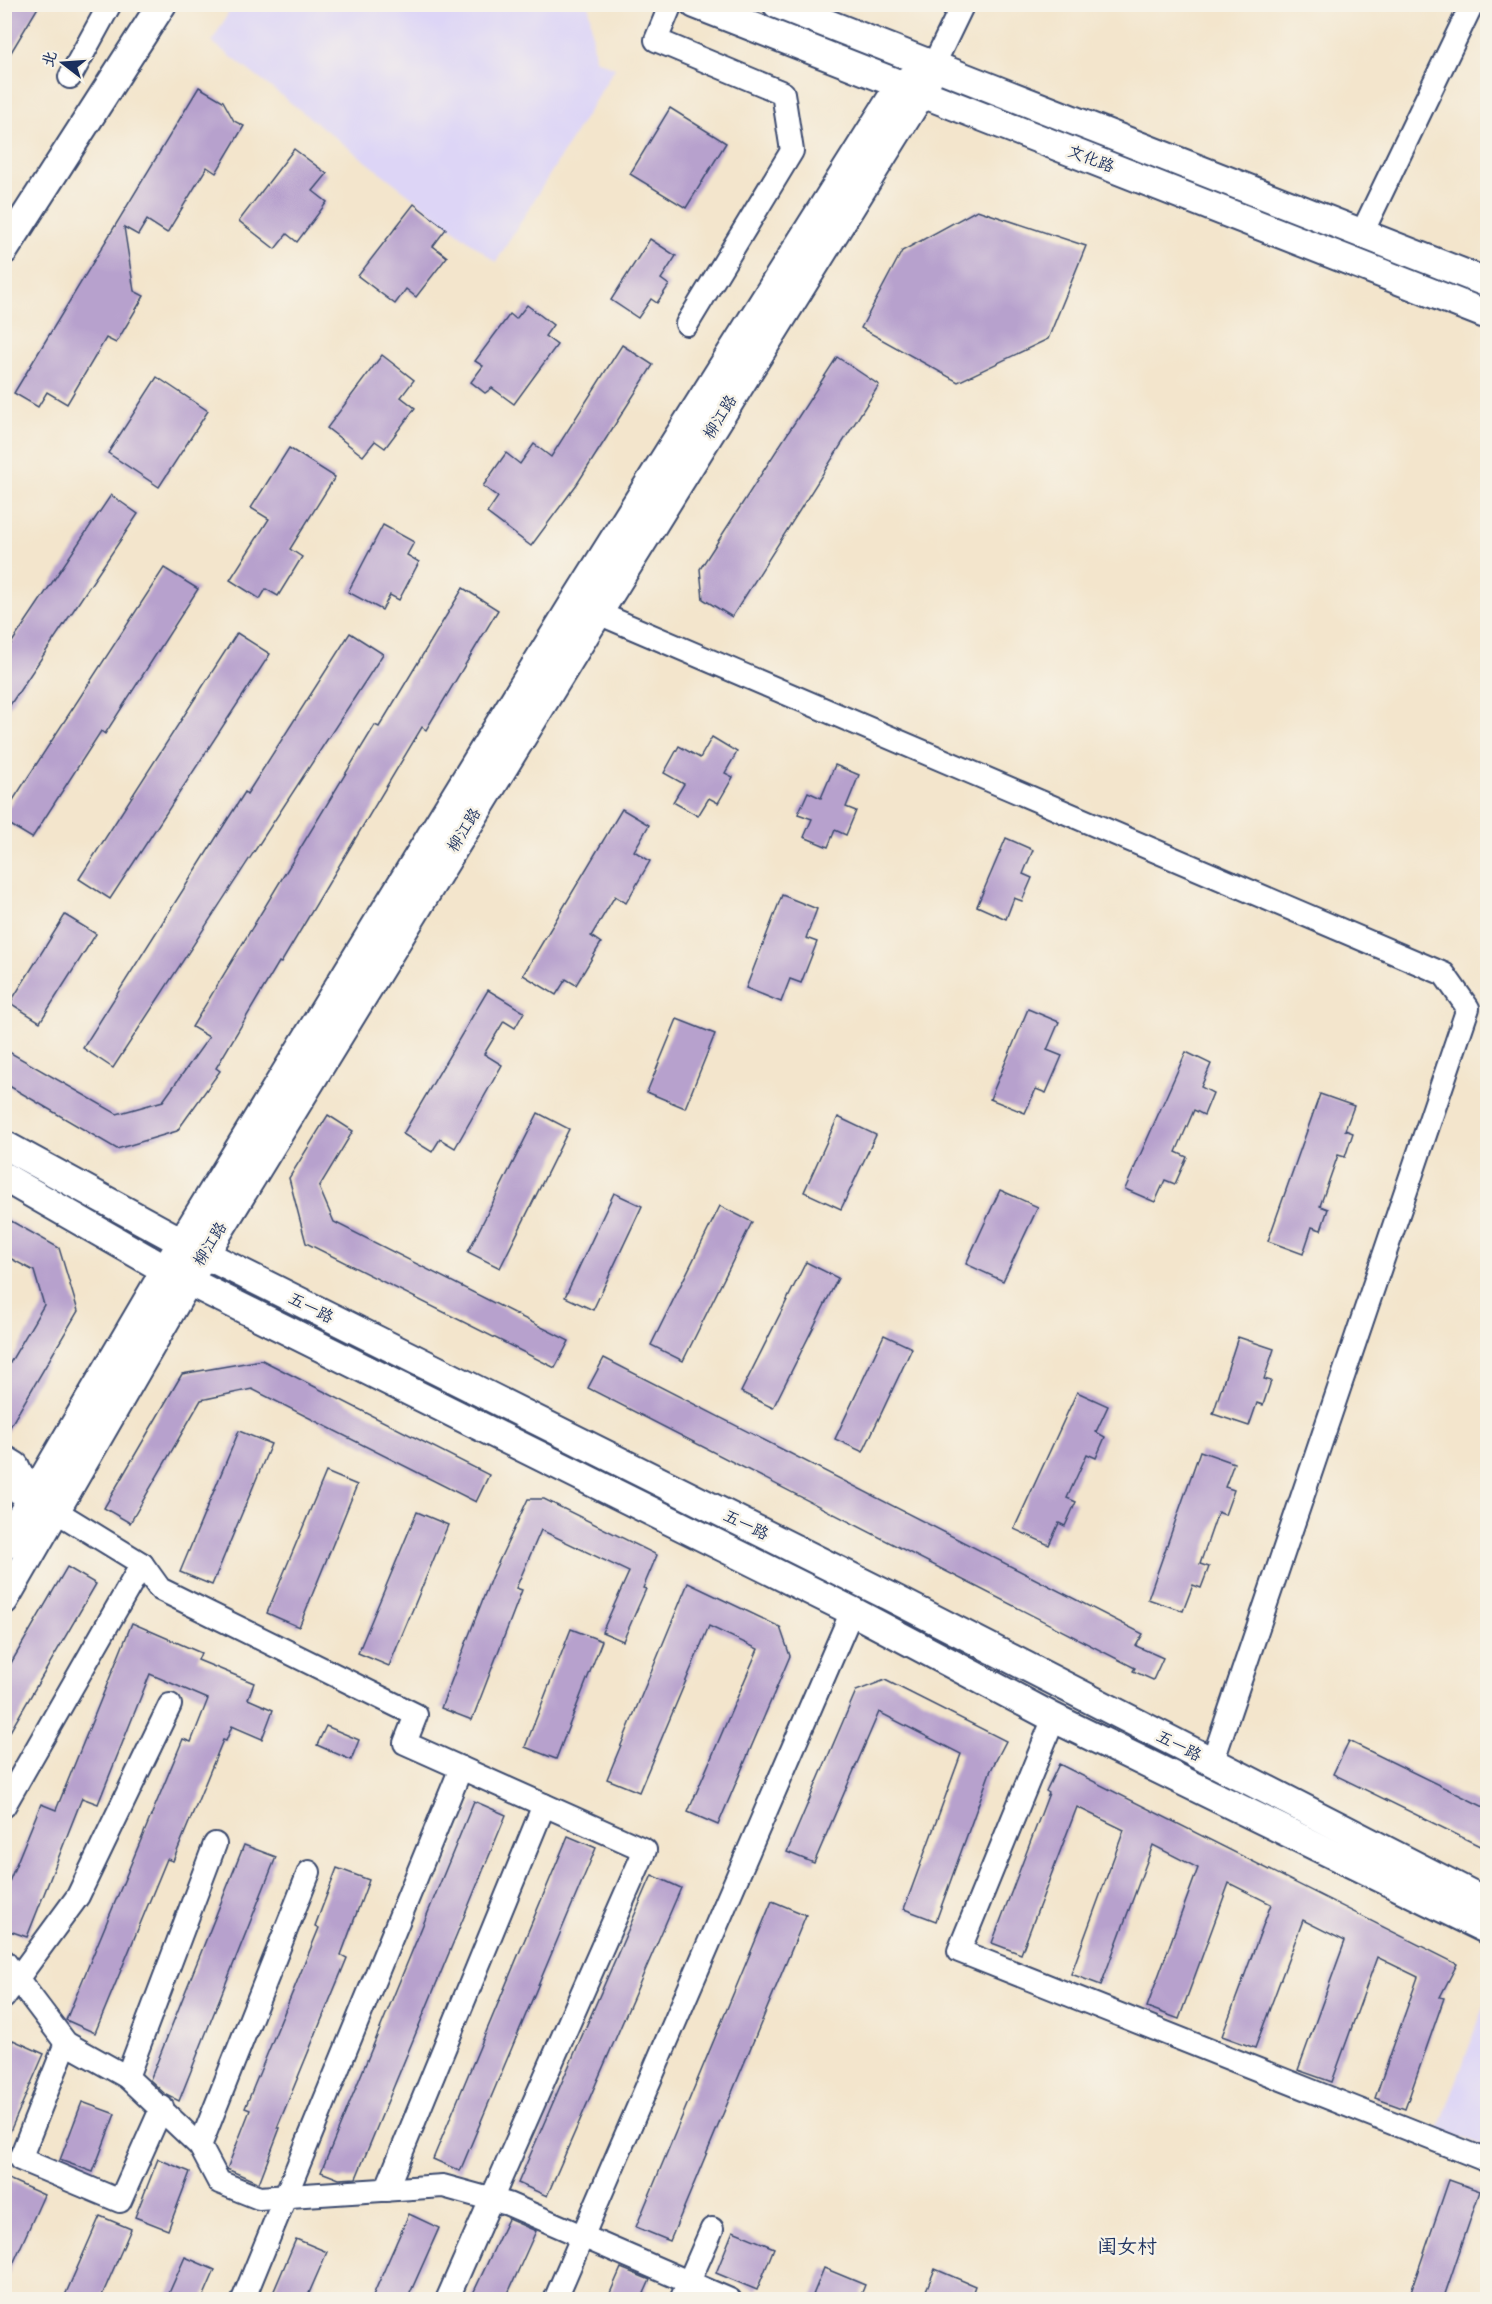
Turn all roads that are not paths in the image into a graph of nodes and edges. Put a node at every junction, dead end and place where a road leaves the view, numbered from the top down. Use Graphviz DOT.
graph roads {
  1 [pos="110,4"];
  2 [pos="162,4"];
  3 [pos="671,4"];
  4 [pos="695,4"];
  5 [pos="777,4"];
  6 [pos="963,4"];
  7 [pos="1472,4"];
  8 [pos="933,66"];
  9 [pos="70,77"];
  10 [pos="911,88"];
  11 [pos="1355,248"];
  12 [pos="4,250"];
  13 [pos="1488,284"];
  14 [pos="1488,315"];
  15 [pos="687,324"];
  16 [pos="586,608"];
  17 [pos="4,1145"];
  18 [pos="4,1177"];
  19 [pos="193,1248"];
  20 [pos="177,1275"];
  21 [pos="4,1456"];
  22 [pos="4,1487"];
  23 [pos="33,1497"];
  24 [pos="58,1511"];
  25 [pos="4,1546"];
  26 [pos="142,1564"];
  27 [pos="889,1596"];
  28 [pos="4,1600"];
  29 [pos="864,1617"];
  30 [pos="170,1705"];
  31 [pos="1054,1718"];
  32 [pos="1212,1763"];
  33 [pos="461,1768"];
  34 [pos="544,1805"];
  35 [pos="4,1806"];
  36 [pos="215,1844"];
  37 [pos="309,1872"];
  38 [pos="1488,1903"];
  39 [pos="1488,1930"];
  40 [pos="11,1970"];
  41 [pos="4,1997"];
  42 [pos="66,2043"];
  43 [pos="127,2077"];
  44 [pos="162,2107"];
  45 [pos="200,2146"];
  46 [pos="1488,2161"];
  47 [pos="386,2190"];
  48 [pos="287,2197"];
  49 [pos="492,2198"];
  50 [pos="712,2229"];
  51 [pos="583,2237"];
  52 [pos="685,2291"];
  53 [pos="243,2300"];
  54 [pos="447,2300"];
  55 [pos="555,2300"];
  56 [pos="730,2300"];
  1 -- 9 [label="street"];
  2 -- 12 [label="street"];
  3 -- 15 [label="street"];
  4 -- 10 [label="street, 文化路"];
  5 -- 8 [label="street, 文化路"];
  6 -- 8 [label="street"];
  7 -- 11 [label="street"];
  8 -- 10 [label="street, 柳江路"];
  8 -- 11 [label="street, 文化路"];
  10 -- 11 [label="street, 文化路"];
  10 -- 16 [label="street, 柳江路"];
  11 -- 13 [label="street, 文化路"];
  11 -- 14 [label="street, 文化路"];
  16 -- 19 [label="street, 柳江路"];
  16 -- 32 [label="street"];
  17 -- 19 [label="street, 五一路"];
  18 -- 20 [label="street, 五一路"];
  19 -- 20 [label="street, 柳江路"];
  19 -- 27 [label="street, 五一路"];
  20 -- 23 [label="street, 柳江路"];
  20 -- 24 [label="street, 柳江路"];
  20 -- 29 [label="street, 五一路"];
  21 -- 23 [label="street"];
  22 -- 23 [label="street"];
  23 -- 24 [label="street"];
  23 -- 25 [label="street, 柳江路"];
  24 -- 26 [label="street"];
  24 -- 28 [label="street, 柳江路"];
  26 -- 33 [label="street"];
  26 -- 35 [label="street"];
  27 -- 29 [label="street"];
  27 -- 32 [label="street, 五一路"];
  29 -- 31 [label="street, 五一路"];
  29 -- 51 [label="street"];
  30 -- 40 [label="street"];
  31 -- 39 [label="street, 五一路"];
  31 -- 46 [label="street"];
  32 -- 38 [label="street, 五一路"];
  33 -- 34 [label="street"];
  33 -- 48 [label="street"];
  34 -- 47 [label="street"];
  34 -- 49 [label="street"];
  36 -- 43 [label="street"];
  37 -- 45 [label="street"];
  40 -- 41 [label="street"];
  40 -- 42 [label="street"];
  42 -- 43 [label="street"];
  42 -- 44 [label="street"];
  43 -- 44 [label="street"];
  44 -- 45 [label="street"];
  45 -- 48 [label="street"];
  47 -- 48 [label="street"];
  47 -- 49 [label="street"];
  48 -- 53 [label="street"];
  49 -- 51 [label="street"];
  49 -- 54 [label="street"];
  50 -- 52 [label="street"];
  51 -- 52 [label="street"];
  51 -- 55 [label="street"];
  52 -- 56 [label="street"];
}
